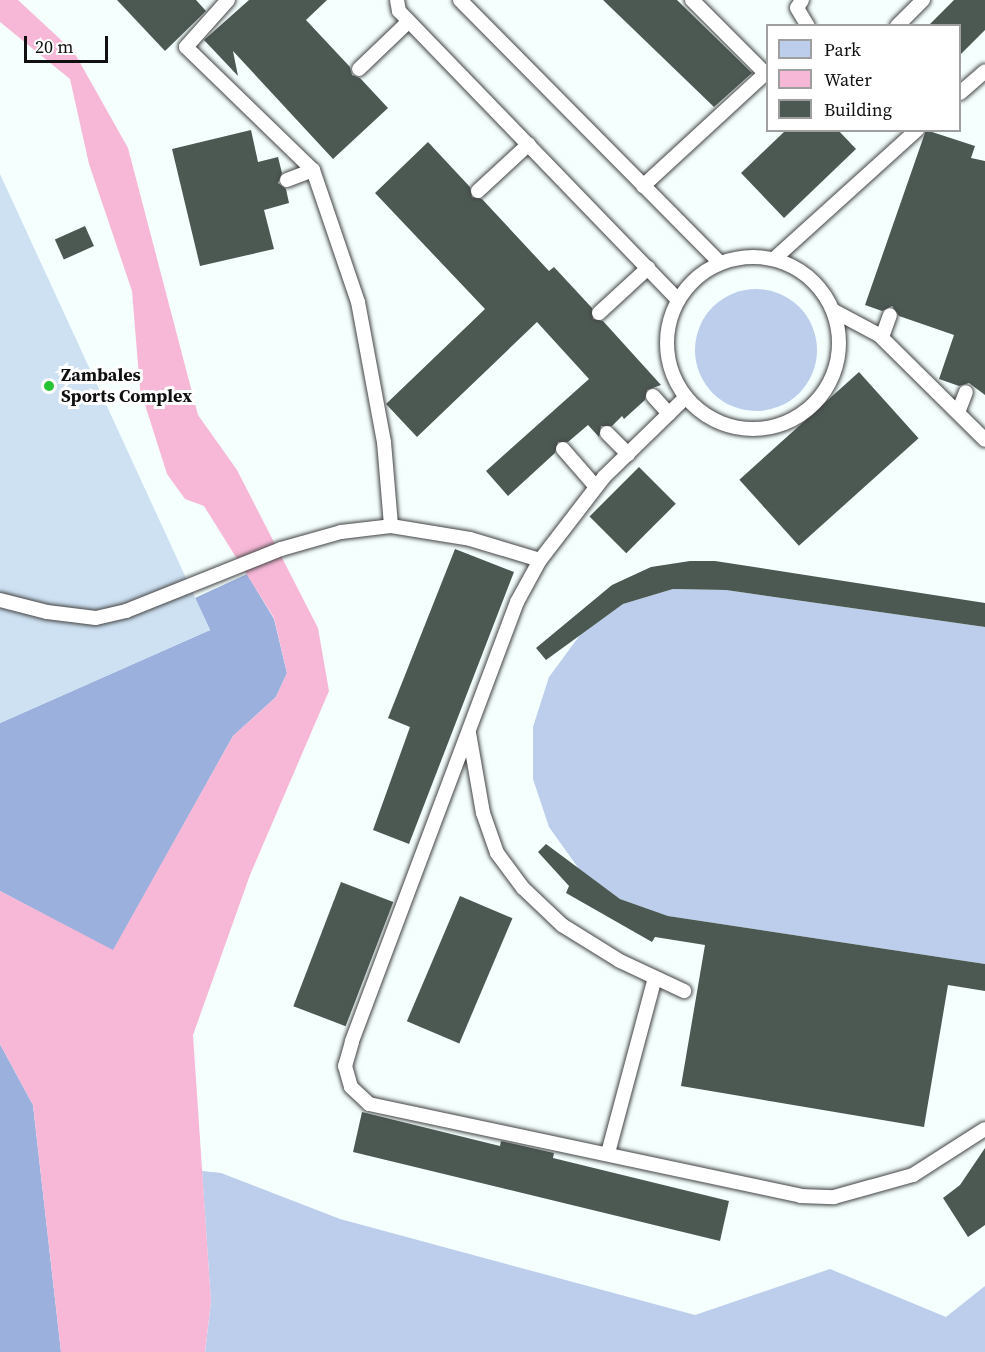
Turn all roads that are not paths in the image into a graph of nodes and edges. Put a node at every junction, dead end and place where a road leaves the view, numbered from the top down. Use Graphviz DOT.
graph roads {
  1 [pos="228,0"];
  2 [pos="397,0"];
  3 [pos="459,0"];
  4 [pos="692,0"];
  5 [pos="802,0"];
  6 [pos="923,0"];
  7 [pos="409,21"];
  8 [pos="807,24"];
  9 [pos="899,24"];
  10 [pos="359,69"];
  11 [pos="985,71"];
  12 [pos="766,72"];
  13 [pos="961,92"];
  14 [pos="896,132"];
  15 [pos="915,132"];
  16 [pos="904,142"];
  17 [pos="529,144"];
  18 [pos="313,170"];
  19 [pos="287,180"];
  20 [pos="643,186"];
  21 [pos="478,191"];
  22 [pos="774,259"];
  23 [pos="718,261"];
  24 [pos="648,268"];
  25 [pos="678,300"];
  26 [pos="834,311"];
  27 [pos="599,313"];
  28 [pos="890,315"];
  29 [pos="882,337"];
  30 [pos="966,392"];
  31 [pos="653,396"];
  32 [pos="686,397"];
  33 [pos="959,410"];
  34 [pos="669,414"];
  35 [pos="607,433"];
  36 [pos="985,440"];
  37 [pos="564,449"];
  38 [pos="628,454"];
  39 [pos="596,487"];
  40 [pos="391,526"];
  41 [pos="540,560"];
  42 [pos="0,600"];
  43 [pos="468,731"];
  44 [pos="655,978"];
  45 [pos="684,991"];
  46 [pos="985,1129"];
  47 [pos="608,1153"];
  1 -- 18 [label="lane"];
  2 -- 7 [label="lane"];
  3 -- 20 [label="lane"];
  4 -- 12 [label="lane"];
  5 -- 8 [label="lane"];
  6 -- 9 [label="lane"];
  7 -- 10 [label="lane"];
  7 -- 17 [label="lane"];
  11 -- 13 [label="lane"];
  12 -- 20 [label="lane"];
  14 -- 16 [label="lane"];
  15 -- 16 [label="lane"];
  16 -- 22 [label="lane"];
  17 -- 21 [label="lane"];
  17 -- 24 [label="lane"];
  18 -- 19 [label="lane"];
  18 -- 40 [label="lane"];
  20 -- 23 [label="lane"];
  22 -- 23 [label="lane"];
  22 -- 26 [label="lane"];
  23 -- 25 [label="lane"];
  24 -- 25 [label="lane"];
  24 -- 27 [label="lane"];
  25 -- 32 [label="lane"];
  26 -- 29 [label="lane"];
  26 -- 32 [label="lane"];
  28 -- 29 [label="lane"];
  29 -- 33 [label="lane"];
  30 -- 33 [label="lane"];
  31 -- 34 [label="lane"];
  32 -- 34 [label="lane"];
  33 -- 36 [label="lane"];
  34 -- 38 [label="lane"];
  35 -- 38 [label="lane"];
  37 -- 39 [label="lane"];
  38 -- 39 [label="lane"];
  39 -- 41 [label="lane"];
  40 -- 41 [label="lane"];
  40 -- 42 [label="lane"];
  41 -- 43 [label="lane"];
  43 -- 44 [label="lane"];
  43 -- 47 [label="lane"];
  44 -- 45 [label="lane"];
  44 -- 47 [label="lane"];
  46 -- 47 [label="lane"];
}
